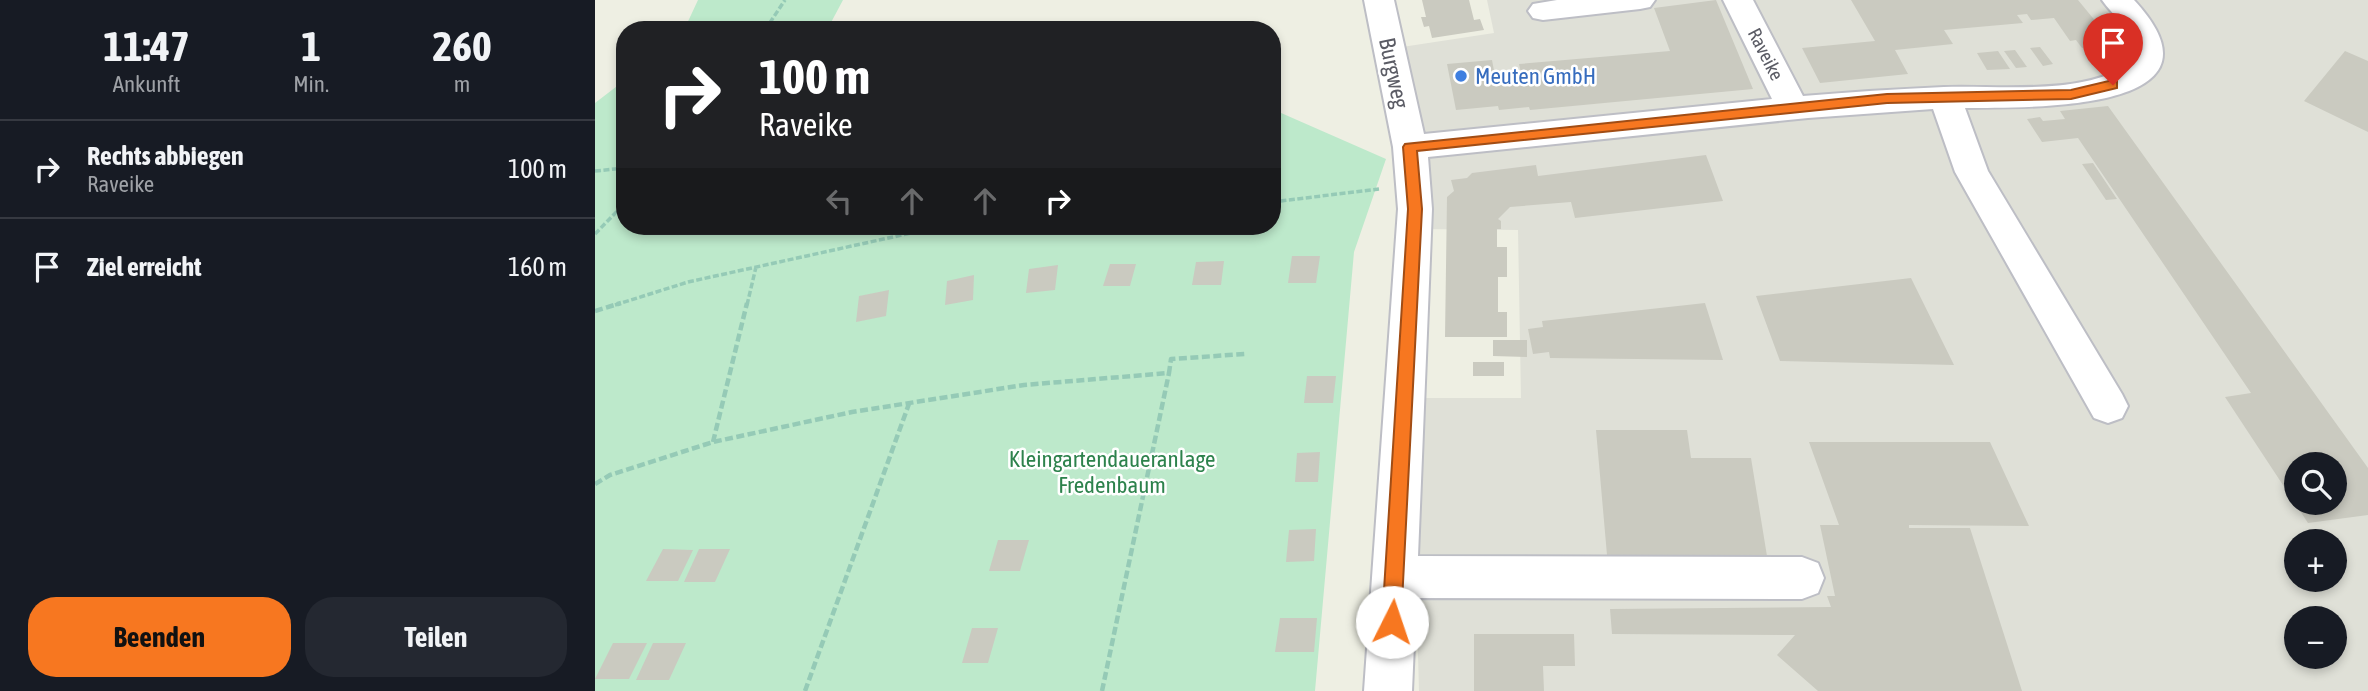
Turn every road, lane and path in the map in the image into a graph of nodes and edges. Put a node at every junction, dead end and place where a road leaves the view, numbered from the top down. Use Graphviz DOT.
graph roads {
  1 [pos="785,0"];
  2 [pos="1379,0"];
  3 [pos="1640,0"];
  4 [pos="1738,0"];
  5 [pos="2117,0"];
  6 [pos="1543,11"];
  7 [pos="771,21"];
  8 [pos="1945,98"];
  9 [pos="1793,108"];
  10 [pos="1412,164"];
  11 [pos="616,170"];
  12 [pos="595,171"];
  13 [pos="1281,201"];
  14 [pos="616,212"];
  15 [pos="595,234"];
  16 [pos="902,235"];
  17 [pos="756,267"];
  18 [pos="595,311"];
  19 [pos="1245,354"];
  20 [pos="1169,373"];
  21 [pos="910,401"];
  22 [pos="2109,406"];
  23 [pos="713,442"];
  24 [pos="595,484"];
  25 [pos="1395,577"];
  26 [pos="1802,578"];
  27 [pos="805,691"];
  28 [pos="1102,691"];
  29 [pos="1388,691"];
  1 -- 7 [label="path"];
  2 -- 10 [label="street, Burgweg"];
  3 -- 6 [label="street"];
  4 -- 9 [label="street, Raveike"];
  5 -- 8 [label="street, Raveike"];
  8 -- 9 [label="street, Raveike"];
  8 -- 22 [label="street"];
  9 -- 10 [label="street, Raveike"];
  10 -- 13 [label="path"];
  10 -- 25 [label="street, Burgweg"];
  11 -- 12 [label="path"];
  14 -- 15 [label="path"];
  16 -- 17 [label="path"];
  17 -- 18 [label="path"];
  17 -- 23 [label="path"];
  19 -- 20 [label="path"];
  20 -- 21 [label="path"];
  20 -- 28 [label="path"];
  21 -- 23 [label="path"];
  21 -- 27 [label="path"];
  23 -- 24 [label="path"];
  25 -- 26 [label="street"];
  25 -- 29 [label="street, Burgweg"];
}
